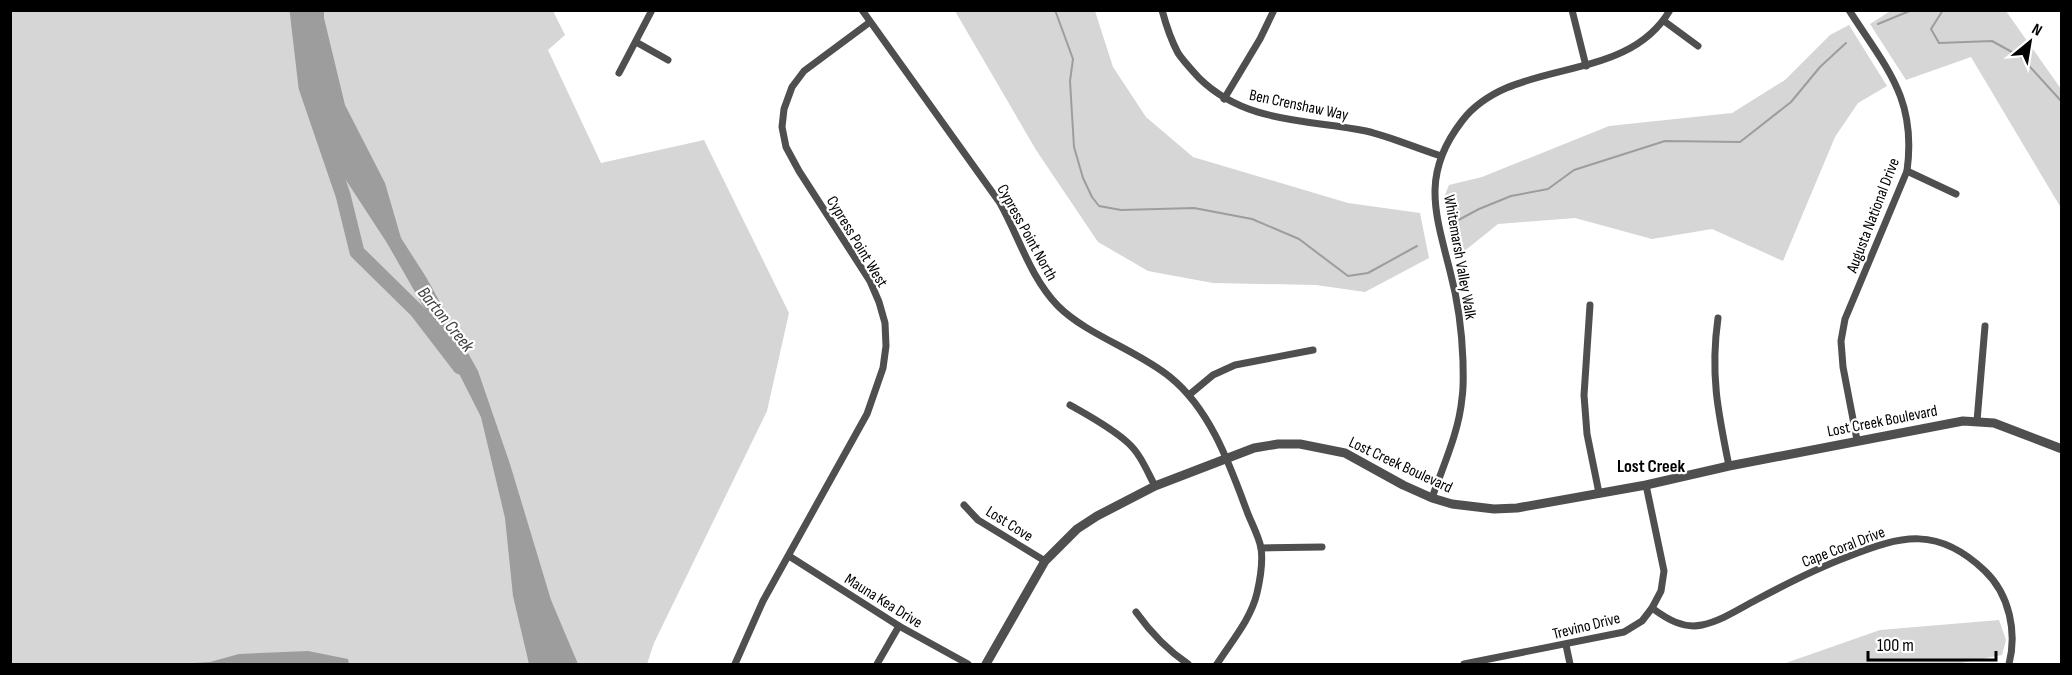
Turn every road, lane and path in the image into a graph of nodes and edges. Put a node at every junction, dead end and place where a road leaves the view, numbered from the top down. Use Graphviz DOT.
graph roads {
  1 [pos="652,10"];
  2 [pos="862,10"];
  3 [pos="1162,10"];
  4 [pos="1274,10"];
  5 [pos="1572,10"];
  6 [pos="1670,10"];
  7 [pos="1849,10"];
  8 [pos="1664,21"];
  9 [pos="870,22"];
  10 [pos="636,42"];
  11 [pos="1698,46"];
  12 [pos="668,60"];
  13 [pos="1586,66"];
  14 [pos="619,73"];
  15 [pos="1224,99"];
  16 [pos="1441,156"];
  17 [pos="1907,171"];
  18 [pos="1956,194"];
  19 [pos="1590,305"];
  20 [pos="1718,318"];
  21 [pos="1985,326"];
  22 [pos="1313,350"];
  23 [pos="1189,395"];
  24 [pos="1070,405"];
  25 [pos="1977,421"];
  26 [pos="1857,440"];
  27 [pos="2061,449"];
  28 [pos="1226,457"];
  29 [pos="1729,466"];
  30 [pos="1646,485"];
  31 [pos="1155,486"];
  32 [pos="1599,493"];
  33 [pos="1432,498"];
  34 [pos="964,505"];
  35 [pos="1261,548"];
  36 [pos="1322,548"];
  37 [pos="789,556"];
  38 [pos="1045,561"];
  39 [pos="1652,608"];
  40 [pos="1136,612"];
  41 [pos="899,626"];
  42 [pos="1566,645"];
  43 [pos="735,664"];
  44 [pos="877,664"];
  45 [pos="968,664"];
  46 [pos="986,664"];
  47 [pos="1188,664"];
  48 [pos="1217,664"];
  49 [pos="1464,664"];
  50 [pos="1570,664"];
  51 [pos="2009,664"];
  1 -- 10 [label="street"];
  2 -- 9 [label="street, Cypress Point North"];
  3 -- 15 [label="street, Ben Crenshaw Way"];
  4 -- 15 [label="street"];
  5 -- 13 [label="street"];
  6 -- 8 [label="street, Whitemarsh Valley Walk"];
  7 -- 17 [label="street, Augusta National Drive"];
  8 -- 11 [label="street"];
  8 -- 13 [label="street, Whitemarsh Valley Walk"];
  9 -- 23 [label="street, Cypress Point North"];
  9 -- 37 [label="street, Cypress Point West"];
  10 -- 12 [label="street"];
  10 -- 14 [label="street"];
  13 -- 16 [label="street, Whitemarsh Valley Walk"];
  15 -- 16 [label="street, Ben Crenshaw Way"];
  16 -- 33 [label="street, Whitemarsh Valley Walk"];
  17 -- 18 [label="street"];
  17 -- 26 [label="street, Augusta National Drive"];
  19 -- 32 [label="street"];
  20 -- 29 [label="street"];
  21 -- 25 [label="street"];
  22 -- 23 [label="street"];
  23 -- 28 [label="street, Cypress Point North"];
  24 -- 31 [label="street"];
  25 -- 26 [label="street, Lost Creek Boulevard"];
  25 -- 27 [label="street, Lost Creek Boulevard"];
  26 -- 29 [label="street, Lost Creek Boulevard"];
  28 -- 31 [label="street, Lost Creek Boulevard"];
  28 -- 33 [label="street, Lost Creek Boulevard"];
  28 -- 35 [label="street, Cypress Point North"];
  29 -- 30 [label="street, Lost Creek Boulevard"];
  30 -- 32 [label="street, Lost Creek Boulevard"];
  30 -- 39 [label="street, Trevino Drive"];
  31 -- 38 [label="street, Lost Creek Boulevard"];
  32 -- 33 [label="street, Lost Creek Boulevard"];
  34 -- 38 [label="street, Lost Cove"];
  35 -- 36 [label="street"];
  35 -- 48 [label="street"];
  37 -- 41 [label="street, Mauna Kea Drive"];
  37 -- 43 [label="street, Cypress Point West"];
  38 -- 46 [label="street, Lost Creek Boulevard"];
  39 -- 42 [label="street, Trevino Drive"];
  39 -- 51 [label="street, Cape Coral Drive"];
  40 -- 47 [label="street"];
  41 -- 44 [label="street"];
  41 -- 45 [label="street, Mauna Kea Drive"];
  42 -- 49 [label="street, Trevino Drive"];
  42 -- 50 [label="street"];
}
